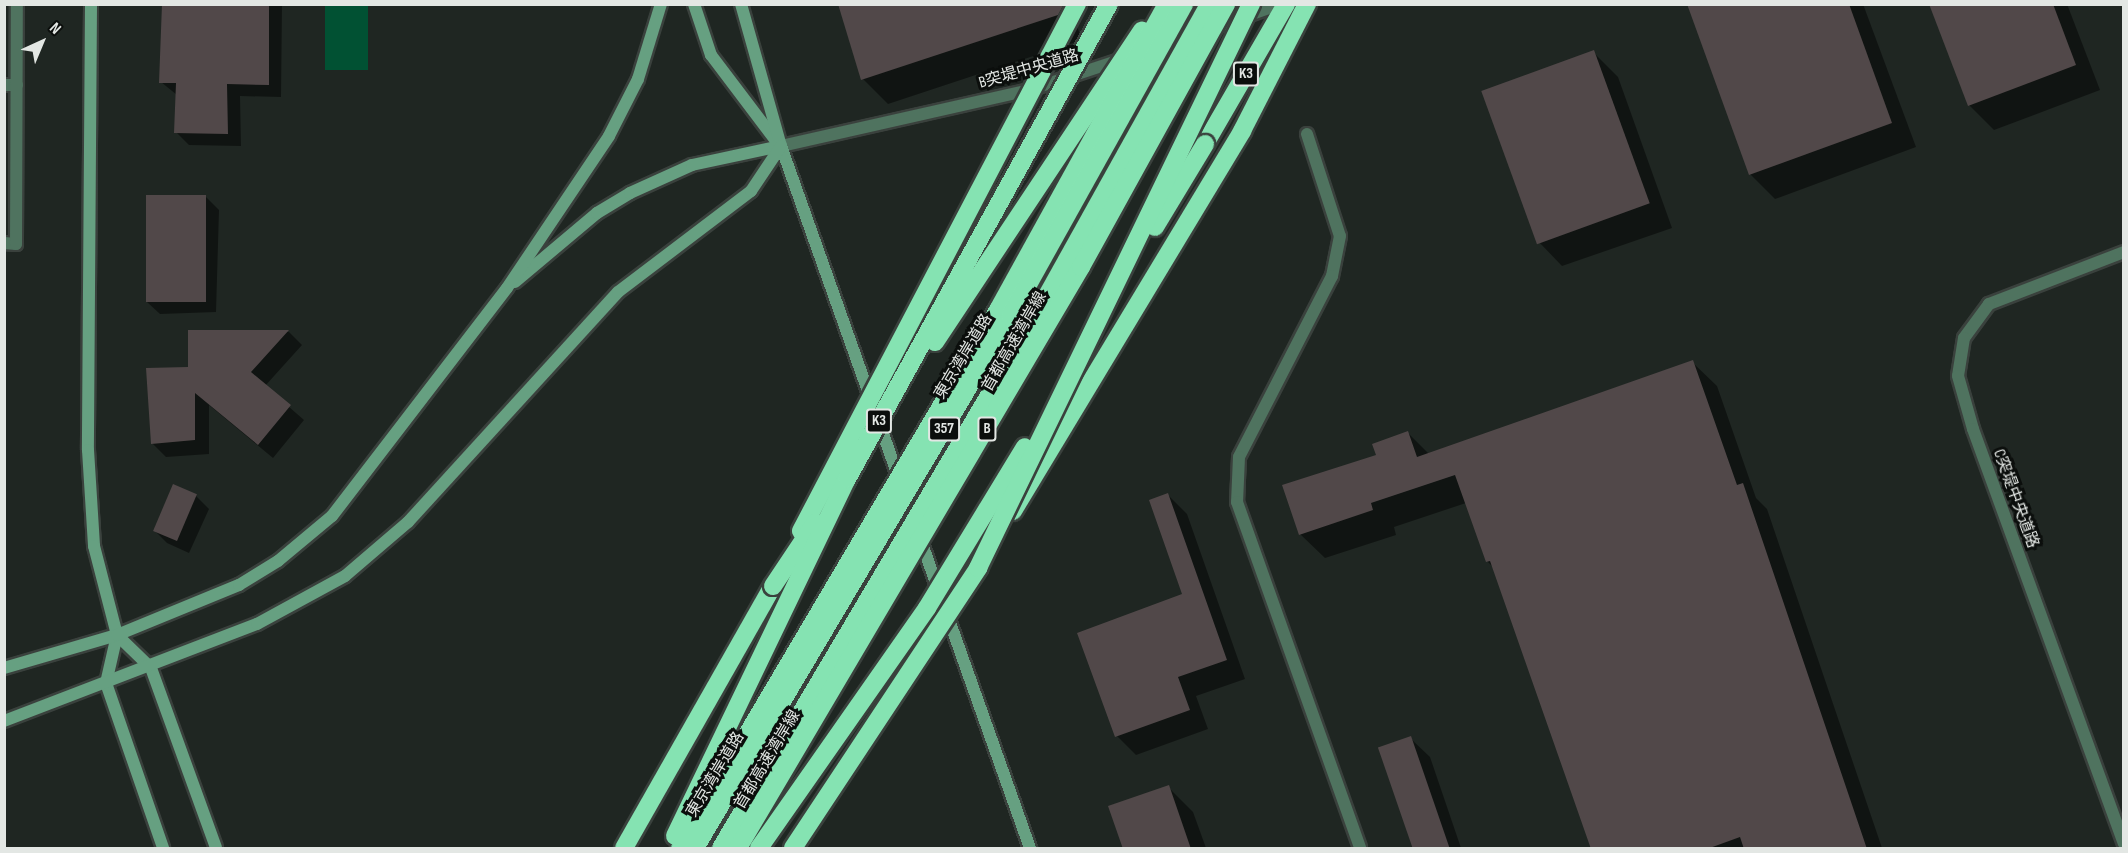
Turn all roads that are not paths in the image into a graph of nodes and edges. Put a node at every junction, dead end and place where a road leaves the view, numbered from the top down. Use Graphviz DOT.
graph roads {
  1 [pos="17,4"];
  2 [pos="91,4"];
  3 [pos="661,4"];
  4 [pos="694,4"];
  5 [pos="741,4"];
  6 [pos="1109,4"];
  7 [pos="1158,4"];
  8 [pos="1167,4"];
  9 [pos="1184,4"];
  10 [pos="1209,4"];
  11 [pos="1226,4"];
  12 [pos="1251,4"];
  13 [pos="1280,4"];
  14 [pos="1286,4"];
  15 [pos="1307,4"];
  16 [pos="1076,6"];
  17 [pos="11,85"];
  18 [pos="1307,134"];
  19 [pos="781,146"];
  20 [pos="4,243"];
  21 [pos="2124,252"];
  22 [pos="507,288"];
  23 [pos="978,568"];
  24 [pos="773,586"];
  25 [pos="117,635"];
  26 [pos="4,668"];
  27 [pos="152,668"];
  28 [pos="106,683"];
  29 [pos="4,721"];
  30 [pos="2124,843"];
  31 [pos="163,849"];
  32 [pos="216,849"];
  33 [pos="624,849"];
  34 [pos="669,849"];
  35 [pos="680,849"];
  36 [pos="695,849"];
  37 [pos="721,849"];
  38 [pos="738,849"];
  39 [pos="759,849"];
  40 [pos="793,849"];
  41 [pos="1030,849"];
  42 [pos="1360,849"];
  1 -- 17 [label="lane"];
  2 -- 25 [label="street"];
  3 -- 22 [label="street"];
  4 -- 19 [label="street"];
  5 -- 19 [label="street"];
  6 -- 34 [label="highway, K3, bridge"];
  7 -- 24 [label="highway, bridge"];
  8 -- 35 [label="highway, 首都高速湾岸線, bridge"];
  9 -- 36 [label="highway, 東京湾岸道路 / 357, bridge"];
  10 -- 37 [label="highway, 357, bridge"];
  11 -- 38 [label="highway, 首都高速湾岸線 / B, bridge"];
  12 -- 23 [label="highway, bridge"];
  13 -- 19 [label="lane, B突堤中央道路"];
  14 -- 39 [label="highway, K3, bridge"];
  15 -- 23 [label="highway, bridge"];
  16 -- 24 [label="highway, bridge"];
  17 -- 20 [label="lane"];
  18 -- 42 [label="lane"];
  19 -- 22 [label="street"];
  19 -- 27 [label="street"];
  19 -- 41 [label="street"];
  21 -- 30 [label="lane, C突堤中央道路"];
  22 -- 25 [label="street"];
  23 -- 40 [label="highway, bridge"];
  24 -- 33 [label="highway"];
  25 -- 26 [label="street"];
  25 -- 27 [label="street"];
  25 -- 28 [label="street"];
  27 -- 28 [label="street"];
  27 -- 32 [label="street"];
  28 -- 29 [label="street"];
  28 -- 31 [label="street"];
}
